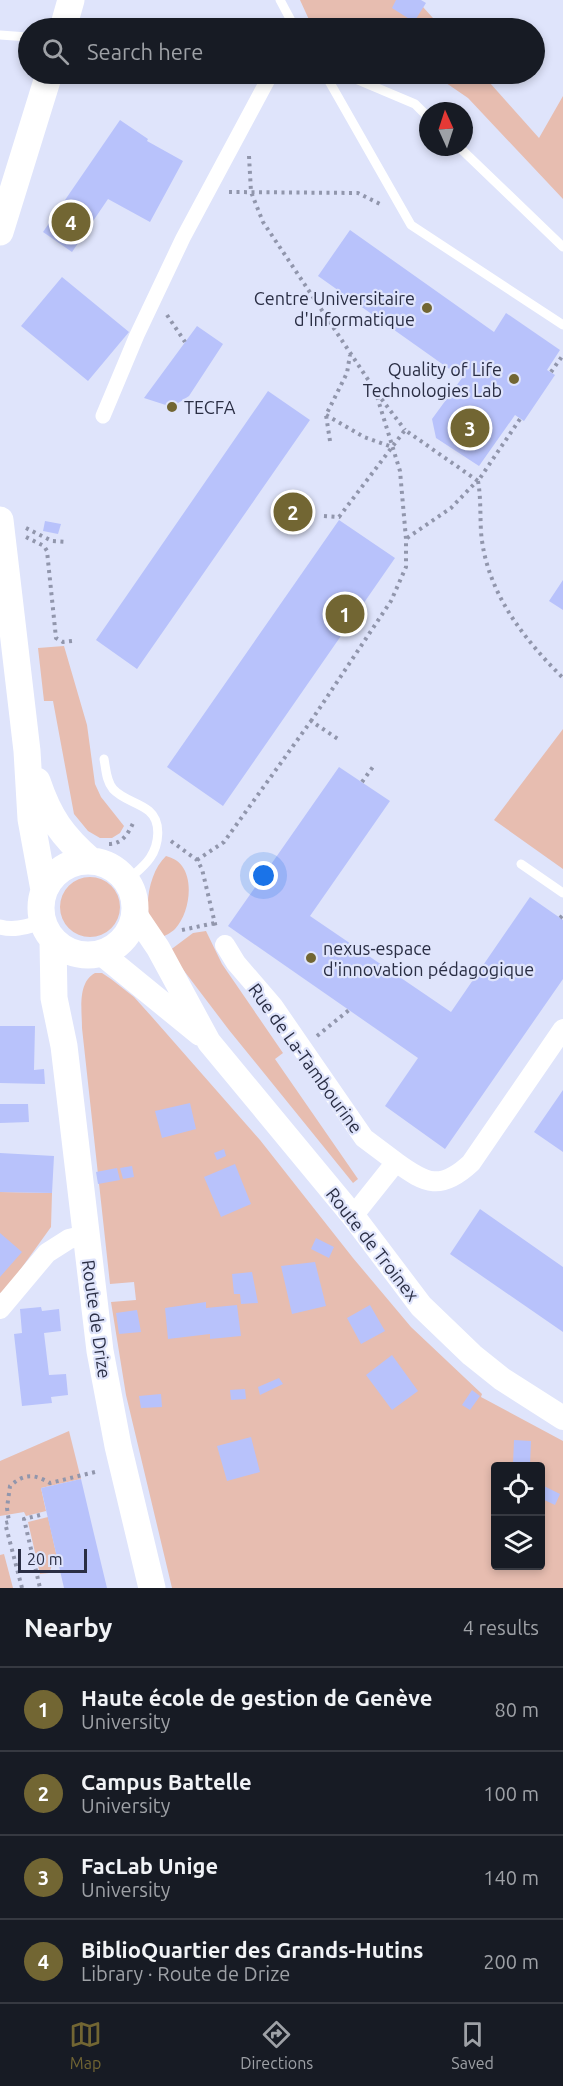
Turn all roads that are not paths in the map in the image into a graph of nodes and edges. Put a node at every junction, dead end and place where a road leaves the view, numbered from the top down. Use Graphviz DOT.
graph roads {
  1 [pos="71,0"];
  2 [pos="280,0"];
  3 [pos="66,18"];
  4 [pos="290,18"];
  5 [pos="0,35"];
  6 [pos="18,36"];
  7 [pos="47,84"];
  8 [pos="266,84"];
  9 [pos="331,84"];
  10 [pos="368,84"];
  11 [pos="419,108"];
  12 [pos="468,156"];
  13 [pos="0,232"];
  14 [pos="563,247"];
  15 [pos="563,325"];
  16 [pos="103,416"];
  17 [pos="0,520"];
  18 [pos="27,751"];
  19 [pos="104,759"];
  20 [pos="97,853"];
  21 [pos="522,864"];
  22 [pos="127,881"];
  23 [pos="44,890"];
  24 [pos="563,893"];
  25 [pos="135,914"];
  26 [pos="0,927"];
  27 [pos="48,931"];
  28 [pos="225,945"];
  29 [pos="90,954"];
  30 [pos="563,1029"];
  31 [pos="209,1042"];
  32 [pos="64,1046"];
  33 [pos="396,1162"];
  34 [pos="353,1216"];
  35 [pos="86,1235"];
  36 [pos="0,1309"];
  37 [pos="563,1418"];
  38 [pos="152,1588"];
  1 -- 3 [label="main road"];
  2 -- 4 [label="lane"];
  5 -- 6 [label="lane"];
  7 -- 13 [label="main road"];
  8 -- 16 [label="street"];
  9 -- 15 [label="lane"];
  10 -- 11 [label="lane"];
  12 -- 14 [label="lane"];
  17 -- 18 [label="main road, Route de Drize"];
  18 -- 20 [label="main road, Route de Drize"];
  18 -- 23 [label="main road, Route de Drize"];
  19 -- 22 [label="lane"];
  20 -- 22 [label="main road, Route de Drize"];
  20 -- 23 [label="main road"];
  21 -- 24 [label="lane"];
  22 -- 25 [label="main road"];
  23 -- 27 [label="main road, Route de Drize"];
  25 -- 29 [label="main road"];
  25 -- 31 [label="street, Route de Troinex"];
  26 -- 27 [label="street"];
  27 -- 29 [label="main road"];
  27 -- 32 [label="main road, Route de Drize"];
  28 -- 33 [label="street, Rue de La-Tambourine"];
  29 -- 31 [label="street, Route de Troinex"];
  29 -- 32 [label="main road, Route de Drize"];
  30 -- 33 [label="street, Rue de La-Tambourine"];
  31 -- 34 [label="street, Route de Troinex"];
  32 -- 35 [label="main road, Route de Drize"];
  33 -- 34 [label="street"];
  34 -- 37 [label="street, Route de Troinex"];
  35 -- 36 [label="street"];
  35 -- 38 [label="main road, Route de Drize"];
}
